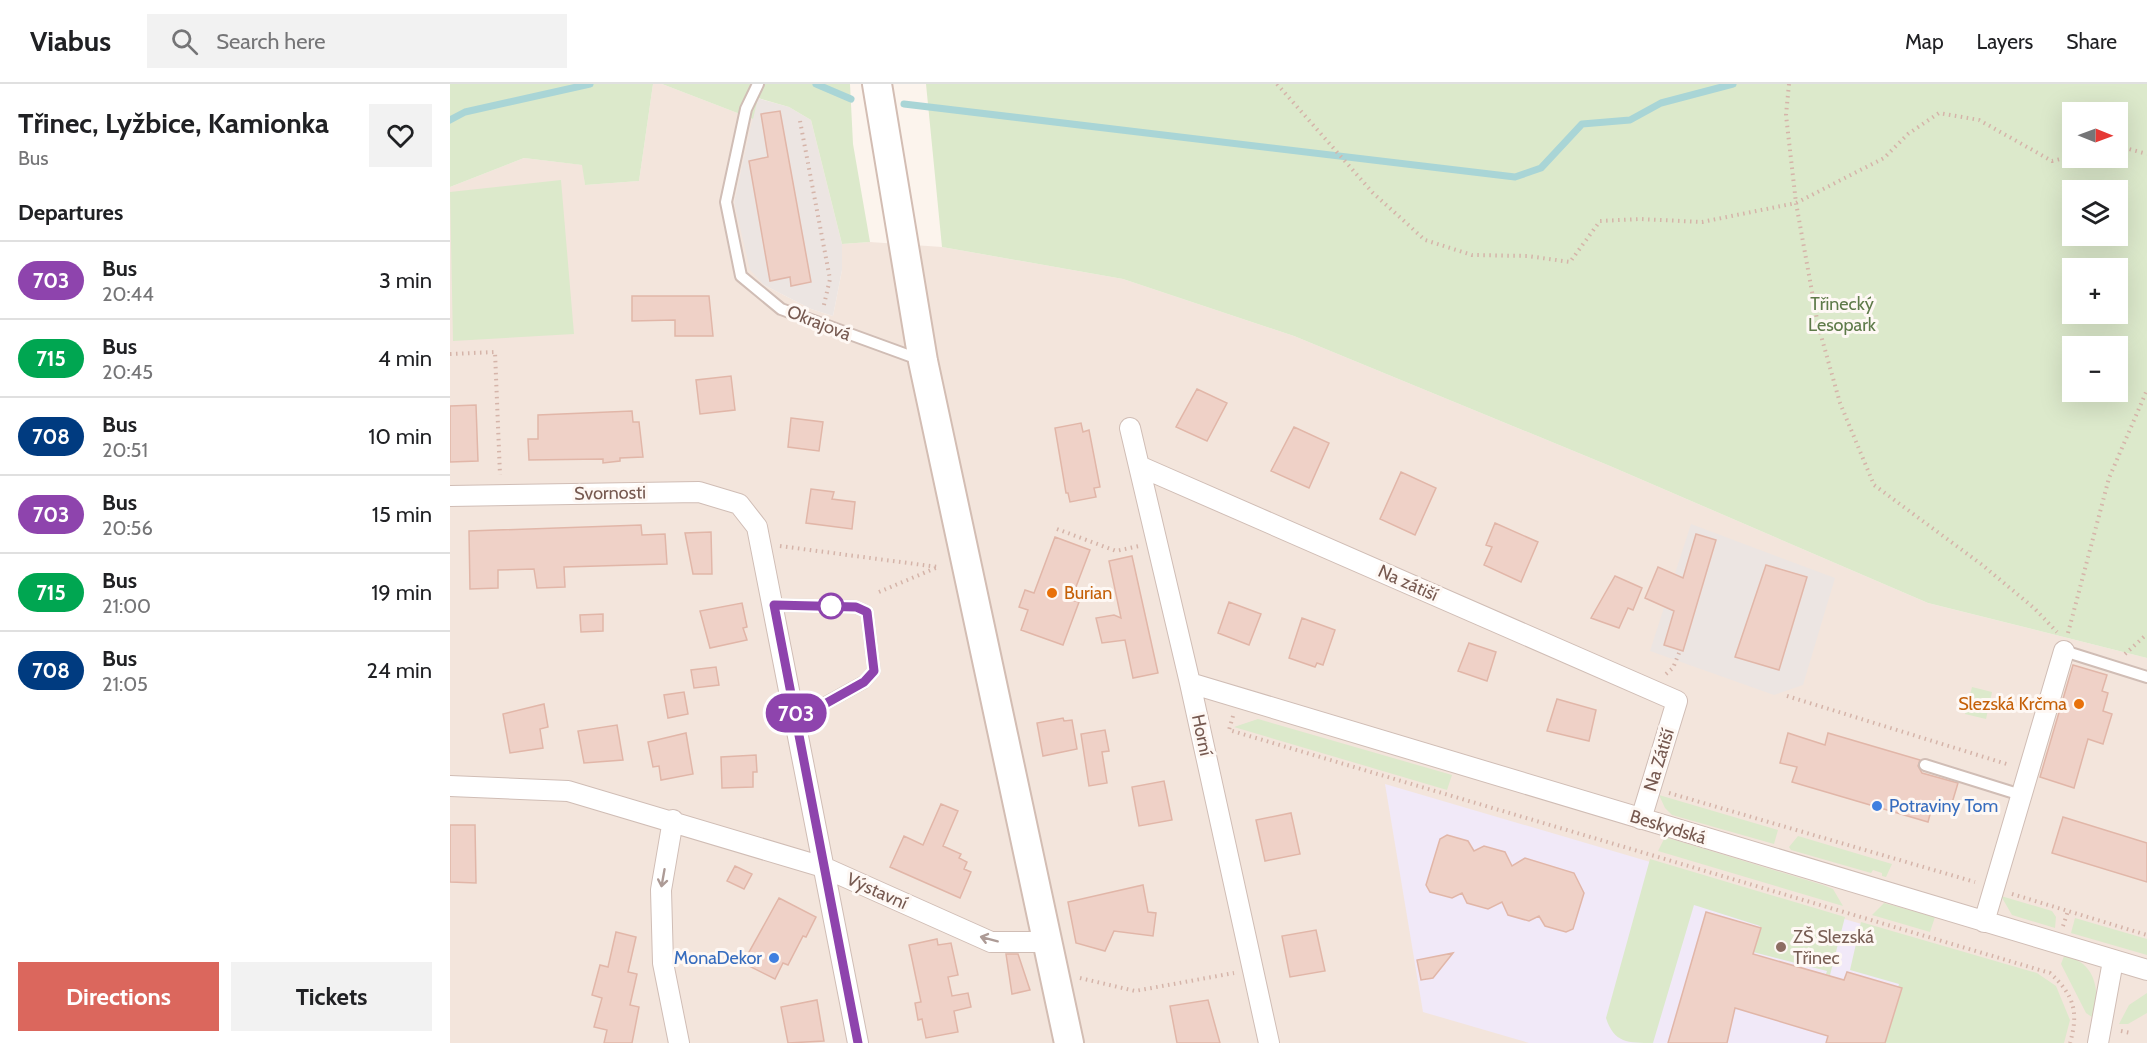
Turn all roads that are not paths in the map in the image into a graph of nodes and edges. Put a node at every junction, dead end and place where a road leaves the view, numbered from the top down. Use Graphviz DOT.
graph roads {
  1 [pos="758,84"];
  2 [pos="877,84"];
  3 [pos="923,361"];
  4 [pos="1130,428"];
  5 [pos="1139,466"];
  6 [pos="450,496"];
  7 [pos="774,605"];
  8 [pos="2065,646"];
  9 [pos="2147,676"];
  10 [pos="1190,683"];
  11 [pos="1677,701"];
  12 [pos="797,719"];
  13 [pos="1926,765"];
  14 [pos="450,786"];
  15 [pos="2021,795"];
  16 [pos="1641,819"];
  17 [pos="673,820"];
  18 [pos="823,867"];
  19 [pos="1984,922"];
  20 [pos="1047,942"];
  21 [pos="2114,961"];
  22 [pos="2147,970"];
  23 [pos="679,1043"];
  24 [pos="858,1043"];
  25 [pos="1069,1043"];
  26 [pos="1269,1043"];
  27 [pos="2098,1043"];
  1 -- 3 [label="lane, Okrajová"];
  2 -- 3 [label="main road"];
  3 -- 20 [label="main road"];
  4 -- 5 [label="street, Horní"];
  5 -- 10 [label="street, Horní"];
  5 -- 11 [label="street, Na zátiší"];
  6 -- 7 [label="street, Svornosti"];
  7 -- 12 [label="street"];
  7 -- 12 [label="lane"];
  8 -- 9 [label="lane"];
  8 -- 15 [label="street"];
  10 -- 16 [label="street, Beskydská"];
  10 -- 26 [label="street, Horní"];
  11 -- 16 [label="street, Na Zátiší"];
  12 -- 18 [label="street"];
  13 -- 15 [label="lane"];
  14 -- 17 [label="street, Výstavní"];
  15 -- 19 [label="street"];
  16 -- 19 [label="street, Beskydská"];
  17 -- 18 [label="street, Výstavní"];
  17 -- 23 [label="street, one-way"];
  20 -- 18 [label="street, Výstavní, one-way"];
  18 -- 24 [label="street"];
  19 -- 21 [label="street, Beskydská"];
  20 -- 25 [label="main road"];
  21 -- 22 [label="street, Beskydská"];
  21 -- 27 [label="street"];
}
